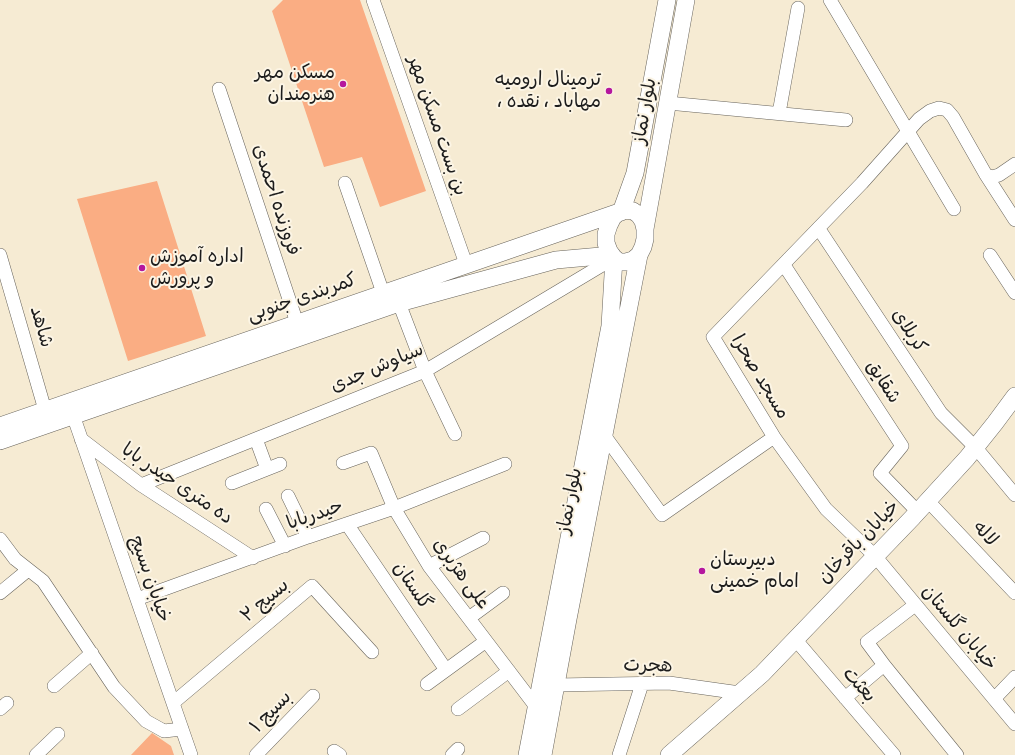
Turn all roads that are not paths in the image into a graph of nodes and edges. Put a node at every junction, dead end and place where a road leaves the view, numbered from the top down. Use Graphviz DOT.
graph roads {
  1 [pos="373,0"];
  2 [pos="667,0"];
  3 [pos="686,0"];
  4 [pos="830,0"];
  5 [pos="798,8"];
  6 [pos="219,89"];
  7 [pos="668,103"];
  8 [pos="779,113"];
  9 [pos="846,120"];
  10 [pos="908,132"];
  11 [pos="1015,164"];
  12 [pos="634,173"];
  13 [pos="986,175"];
  14 [pos="655,177"];
  15 [pos="345,182"];
  16 [pos="954,209"];
  17 [pos="620,212"];
  18 [pos="1015,220"];
  19 [pos="819,229"];
  20 [pos="645,230"];
  21 [pos="548,236"];
  22 [pos="0,255"];
  23 [pos="639,255"];
  24 [pos="990,255"];
  25 [pos="613,256"];
  26 [pos="556,260"];
  27 [pos="466,264"];
  28 [pos="784,265"];
  29 [pos="383,293"];
  30 [pos="1015,293"];
  31 [pos="631,296"];
  32 [pos="611,297"];
  33 [pos="400,303"];
  34 [pos="297,323"];
  35 [pos="425,371"];
  36 [pos="171,374"];
  37 [pos="1015,396"];
  38 [pos="70,409"];
  39 [pos="47,417"];
  40 [pos="0,426"];
  41 [pos="455,434"];
  42 [pos="604,435"];
  43 [pos="774,437"];
  44 [pos="81,439"];
  45 [pos="256,439"];
  46 [pos="0,441"];
  47 [pos="976,448"];
  48 [pos="343,463"];
  49 [pos="280,464"];
  50 [pos="505,464"];
  51 [pos="267,469"];
  52 [pos="232,483"];
  53 [pos="141,485"];
  54 [pos="1015,495"];
  55 [pos="288,496"];
  56 [pos="923,507"];
  57 [pos="394,508"];
  58 [pos="266,509"];
  59 [pos="347,524"];
  60 [pos="308,537"];
  61 [pos="483,538"];
  62 [pos="0,539"];
  63 [pos="285,546"];
  64 [pos="875,556"];
  65 [pos="253,558"];
  66 [pos="429,566"];
  67 [pos="28,570"];
  68 [pos="0,593"];
  69 [pos="502,593"];
  70 [pos="1015,593"];
  71 [pos="137,599"];
  72 [pos="915,605"];
  73 [pos="469,618"];
  74 [pos="795,639"];
  75 [pos="486,641"];
  76 [pos="372,652"];
  77 [pos="92,653"];
  78 [pos="884,665"];
  79 [pos="446,670"];
  80 [pos="509,671"];
  81 [pos="1015,677"];
  82 [pos="427,684"];
  83 [pos="642,684"];
  84 [pos="556,685"];
  85 [pos="54,686"];
  86 [pos="740,693"];
  87 [pos="313,696"];
  88 [pos="846,698"];
  89 [pos="994,699"];
  90 [pos="173,703"];
  91 [pos="536,708"];
  92 [pos="458,709"];
  93 [pos="1015,724"];
  94 [pos="182,729"];
  95 [pos="58,734"];
  96 [pos="36,755"];
  97 [pos="191,755"];
  98 [pos="256,755"];
  99 [pos="527,755"];
  100 [pos="543,755"];
  101 [pos="619,755"];
  102 [pos="668,755"];
  103 [pos="894,755"];
  104 [pos="957,755"];
  1 -- 27 [label="street, بن بست مسکن مهر"];
  2 -- 12 [label="main road, بلوار نماز"];
  3 -- 7 [label="main road, بلوار نماز"];
  4 -- 10 [label="street"];
  5 -- 8 [label="street"];
  6 -- 34 [label="street, فروزنده احمدی"];
  7 -- 8 [label="street"];
  7 -- 14 [label="main road, بلوار نماز"];
  8 -- 9 [label="street"];
  10 -- 13 [label="street, مسجد صحرا"];
  10 -- 16 [label="street"];
  10 -- 19 [label="street, مسجد صحرا"];
  11 -- 13 [label="street"];
  12 -- 14 [label="main road"];
  12 -- 17 [label="main road, بلوار نماز"];
  13 -- 18 [label="street"];
  14 -- 20 [label="main road, بلوار نماز"];
  15 -- 29 [label="street"];
  17 -- 20 [label="main road"];
  17 -- 21 [label="main road, کمربندی جنوبی"];
  17 -- 25 [label="main road"];
  19 -- 28 [label="street, مسجد صحرا"];
  19 -- 47 [label="street, کربلای"];
  20 -- 23 [label="main road"];
  21 -- 26 [label="main road"];
  21 -- 27 [label="main road, کمربندی جنوبی"];
  22 -- 39 [label="street, شاهد"];
  23 -- 25 [label="main road"];
  23 -- 31 [label="main road, بلوار نماز"];
  24 -- 30 [label="street"];
  25 -- 26 [label="main road, کمربندی جنوبی"];
  25 -- 32 [label="main road, بلوار نماز"];
  25 -- 35 [label="street, سیاوش جدی"];
  26 -- 33 [label="main road, کمربندی جنوبی"];
  27 -- 29 [label="main road, کمربندی جنوبی"];
  28 -- 43 [label="street, مسجد صحرا"];
  28 -- 56 [label="street, شقایق"];
  29 -- 34 [label="main road, کمربندی جنوبی"];
  31 -- 32 [label="main road"];
  31 -- 42 [label="main road, بلوار نماز"];
  32 -- 91 [label="main road, بلوار نماز"];
  33 -- 35 [label="street"];
  33 -- 36 [label="main road, کمربندی جنوبی"];
  34 -- 36 [label="main road, کمربندی جنوبی"];
  35 -- 41 [label="street"];
  35 -- 45 [label="street, سیاوش جدی"];
  36 -- 38 [label="main road, کمربندی جنوبی"];
  37 -- 47 [label="main road, خیابان باقرخان"];
  38 -- 39 [label="main road, کمربندی جنوبی"];
  38 -- 44 [label="street, خیابان بسیج"];
  39 -- 40 [label="main road, کمربندی جنوبی"];
  39 -- 46 [label="main road, کمربندی جنوبی"];
  42 -- 43 [label="street, مسجد صحرا"];
  42 -- 84 [label="main road, بلوار نماز"];
  43 -- 64 [label="street, خیابان گلستان"];
  44 -- 53 [label="street, ده متری حیدر بابا"];
  44 -- 71 [label="street, خیابان بسیج"];
  45 -- 51 [label="street"];
  45 -- 53 [label="street, سیاوش جدی"];
  47 -- 54 [label="street, کربلای"];
  47 -- 56 [label="main road, خیابان باقرخان"];
  48 -- 57 [label="street, علی هژبری"];
  49 -- 51 [label="street"];
  50 -- 57 [label="street, حیدربابا"];
  51 -- 52 [label="street"];
  53 -- 65 [label="street, ده متری حیدر بابا"];
  55 -- 60 [label="street"];
  56 -- 64 [label="main road, خیابان باقرخان"];
  56 -- 70 [label="street, لاله"];
  57 -- 59 [label="street, حیدربابا"];
  57 -- 66 [label="street, علی هژبری"];
  58 -- 63 [label="street"];
  59 -- 60 [label="street, حیدربابا"];
  59 -- 79 [label="street, گلستان"];
  60 -- 63 [label="street, حیدربابا"];
  61 -- 66 [label="street"];
  62 -- 67 [label="street"];
  63 -- 65 [label="street, حیدربابا"];
  64 -- 72 [label="street, خیابان گلستان"];
  64 -- 74 [label="main road, خیابان باقرخان"];
  65 -- 71 [label="street, حیدربابا"];
  66 -- 73 [label="street, علی هژبری"];
  67 -- 68 [label="street"];
  67 -- 77 [label="street"];
  69 -- 73 [label="street"];
  71 -- 90 [label="street, خیابان بسیج"];
  72 -- 78 [label="street"];
  72 -- 89 [label="street, خیابان گلستان"];
  73 -- 75 [label="street, علی هژبری"];
  74 -- 86 [label="main road, خیابان باقرخان"];
  74 -- 88 [label="street, بعثت"];
  75 -- 79 [label="street"];
  75 -- 80 [label="street, علی هژبری"];
  76 -- 90 [label="street, بسیج ۲"];
  77 -- 85 [label="street"];
  77 -- 94 [label="street"];
  78 -- 88 [label="street"];
  78 -- 104 [label="street"];
  79 -- 82 [label="street"];
  80 -- 91 [label="street, علی هژبری"];
  80 -- 92 [label="street"];
  81 -- 89 [label="street"];
  83 -- 84 [label="street, هجرت"];
  83 -- 86 [label="street, هجرت"];
  83 -- 101 [label="street"];
  84 -- 100 [label="main road, بلوار نماز"];
  86 -- 102 [label="main road, خیابان باقرخان"];
  87 -- 98 [label="street, بسیج ۱"];
  88 -- 103 [label="street, بعثت"];
  89 -- 93 [label="street, خیابان گلستان"];
  90 -- 94 [label="street, خیابان بسیج"];
  91 -- 99 [label="main road, بلوار نماز"];
  94 -- 97 [label="street, خیابان بسیج"];
  95 -- 96 [label="street"];
}
